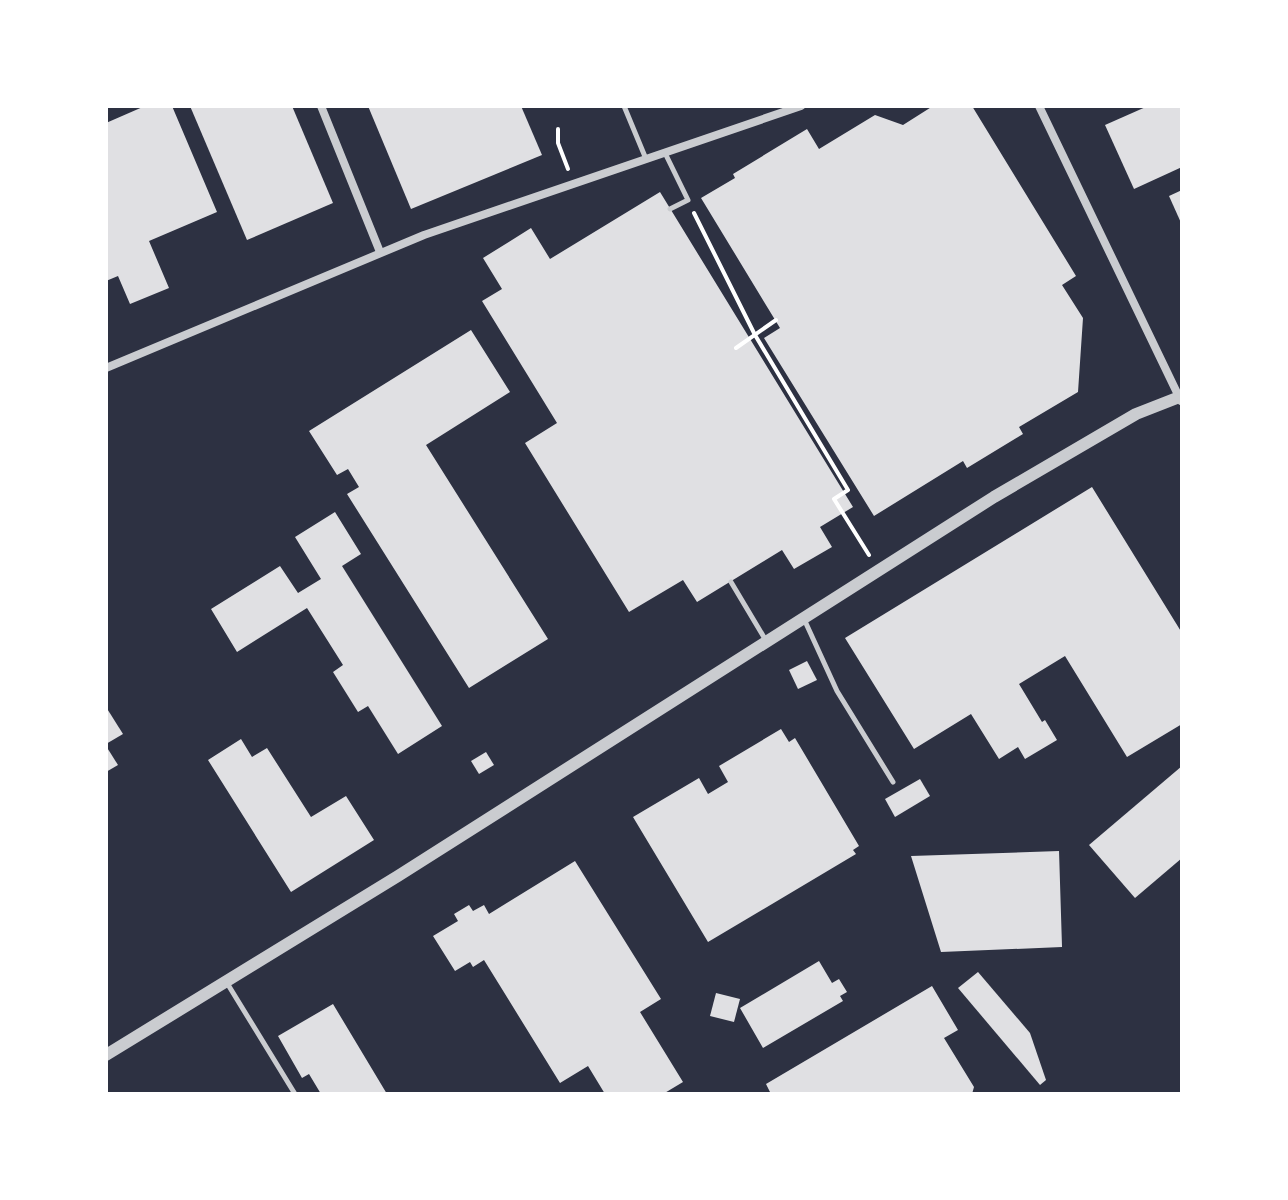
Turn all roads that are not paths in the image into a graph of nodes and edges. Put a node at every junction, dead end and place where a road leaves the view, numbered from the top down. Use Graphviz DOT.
graph roads {
  1 [pos="321,106"];
  2 [pos="624,106"];
  3 [pos="801,106"];
  4 [pos="1039,106"];
  5 [pos="664,153"];
  6 [pos="646,159"];
  7 [pos="670,209"];
  8 [pos="380,252"];
  9 [pos="106,368"];
  10 [pos="1181,398"];
  11 [pos="731,582"];
  12 [pos="803,618"];
  13 [pos="767,641"];
  14 [pos="893,782"];
  15 [pos="227,982"];
  16 [pos="106,1055"];
  17 [pos="295,1094"];
  1 -- 8 [label="street"];
  2 -- 6 [label="lane"];
  3 -- 5 [label="street"];
  4 -- 10 [label="street"];
  5 -- 6 [label="street"];
  5 -- 7 [label="lane"];
  6 -- 8 [label="street"];
  8 -- 9 [label="street"];
  10 -- 12 [label="street"];
  11 -- 13 [label="lane"];
  12 -- 13 [label="street"];
  12 -- 14 [label="lane"];
  13 -- 15 [label="street"];
  15 -- 16 [label="street"];
  15 -- 17 [label="lane"];
}
